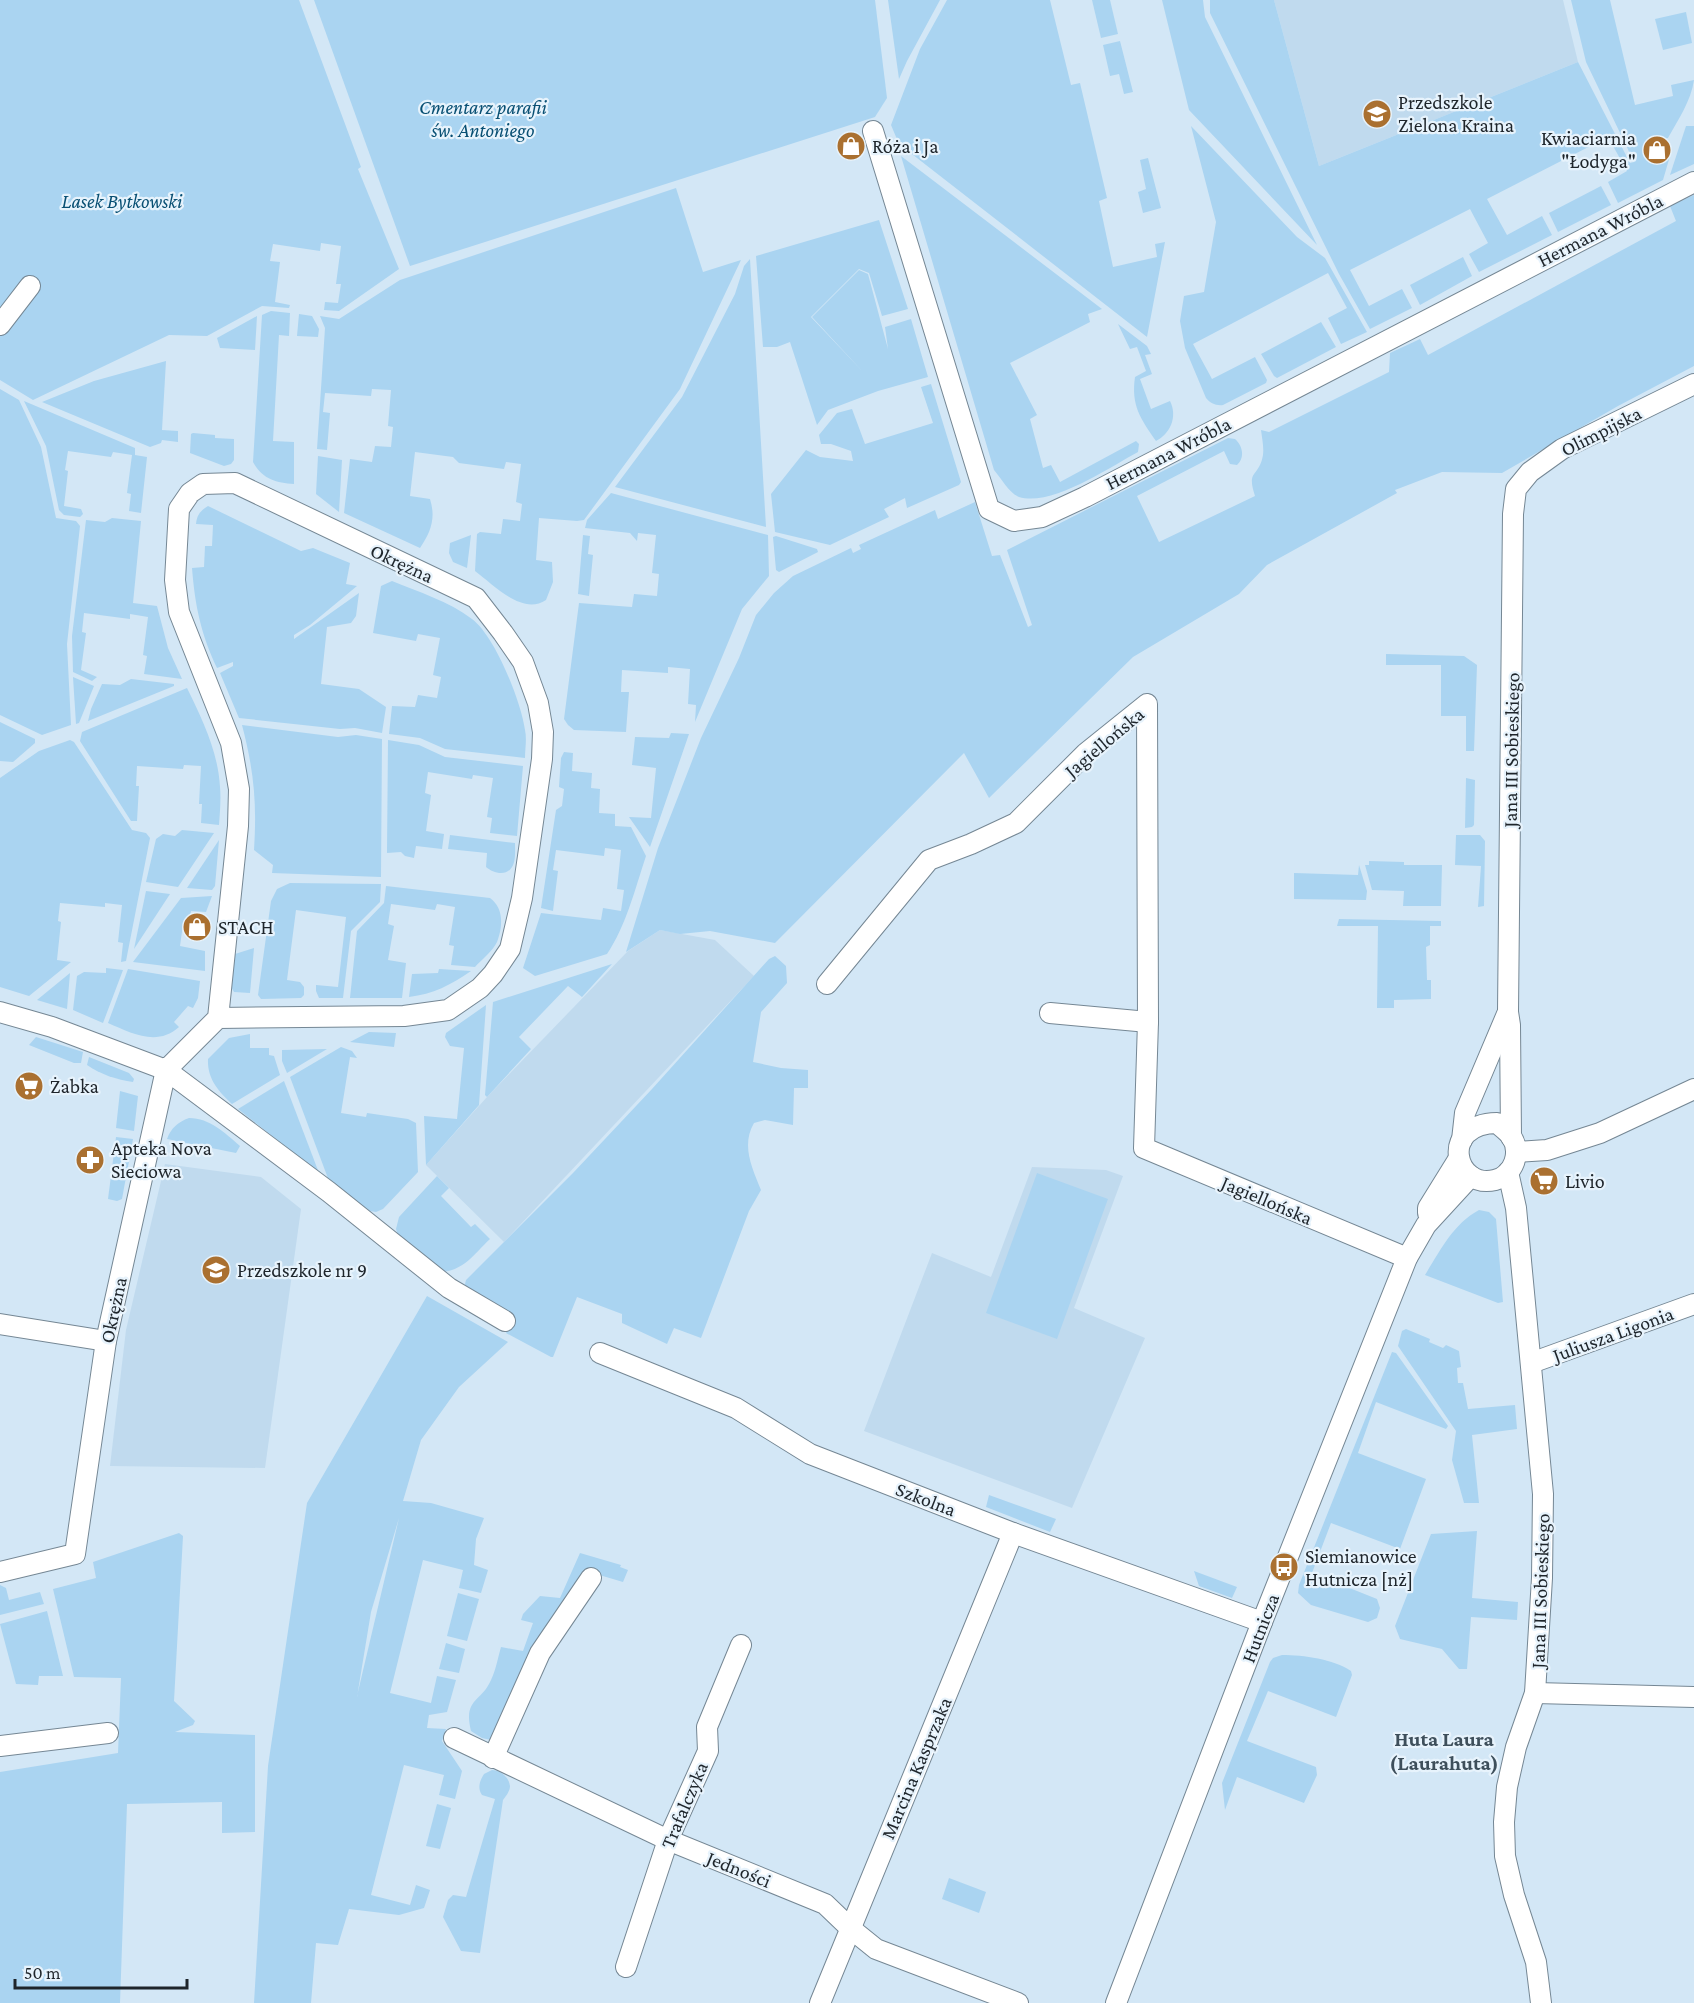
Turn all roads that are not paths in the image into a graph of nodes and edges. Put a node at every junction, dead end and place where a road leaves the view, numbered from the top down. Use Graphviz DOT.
graph roads {
  1 [pos="873,131"];
  2 [pos="1694,182"];
  3 [pos="30,286"];
  4 [pos="0,325"];
  5 [pos="1694,384"];
  6 [pos="1516,489"];
  7 [pos="827,984"];
  8 [pos="0,1011"];
  9 [pos="1508,1012"];
  10 [pos="1050,1013"];
  11 [pos="218,1018"];
  12 [pos="1148,1022"];
  13 [pos="166,1070"];
  14 [pos="1694,1089"];
  15 [pos="1514,1145"];
  16 [pos="1460,1149"];
  17 [pos="1508,1172"];
  18 [pos="1471,1176"];
  19 [pos="1426,1225"];
  20 [pos="1407,1258"];
  21 [pos="1694,1304"];
  22 [pos="505,1321"];
  23 [pos="0,1324"];
  24 [pos="106,1341"];
  25 [pos="600,1353"];
  26 [pos="1531,1363"];
  27 [pos="1013,1533"];
  28 [pos="0,1572"];
  29 [pos="591,1578"];
  30 [pos="1262,1622"];
  31 [pos="741,1645"];
  32 [pos="1535,1693"];
  33 [pos="1694,1697"];
  34 [pos="108,1733"];
  35 [pos="454,1738"];
  36 [pos="0,1746"];
  37 [pos="493,1758"];
  38 [pos="668,1840"];
  39 [pos="850,1928"];
  40 [pos="626,1967"];
  41 [pos="820,2003"];
  42 [pos="1018,2003"];
  43 [pos="1116,2003"];
  44 [pos="1541,2003"];
  1 -- 2 [label="street, Hermana Wróbla"];
  3 -- 4 [label="street"];
  5 -- 6 [label="street, Olimpijska"];
  6 -- 9 [label="street, Jana III Sobieskiego"];
  7 -- 12 [label="street, Jagiellońska"];
  8 -- 13 [label="street"];
  9 -- 15 [label="street, Jana III Sobieskiego"];
  9 -- 16 [label="street, Jana III Sobieskiego"];
  10 -- 12 [label="street"];
  11 -- 11 [label="street, Okrężna"];
  11 -- 13 [label="street"];
  12 -- 20 [label="street, Jagiellońska"];
  13 -- 22 [label="street"];
  13 -- 24 [label="street, Okrężna"];
  14 -- 15 [label="street"];
  15 -- 16 [label="street"];
  15 -- 17 [label="street"];
  16 -- 18 [label="street"];
  16 -- 19 [label="street, Hutnicza"];
  17 -- 18 [label="street"];
  17 -- 26 [label="street, Jana III Sobieskiego"];
  18 -- 19 [label="street, Hutnicza"];
  19 -- 20 [label="street, Hutnicza"];
  20 -- 30 [label="street, Hutnicza"];
  21 -- 26 [label="street, Juliusza Ligonia"];
  23 -- 24 [label="street"];
  24 -- 28 [label="street, Okrężna"];
  25 -- 27 [label="street, Szkolna"];
  26 -- 32 [label="street, Jana III Sobieskiego"];
  27 -- 30 [label="street, Szkolna"];
  27 -- 39 [label="street, Marcina Kasprzaka"];
  29 -- 37 [label="street"];
  30 -- 43 [label="street, Hutnicza"];
  31 -- 38 [label="street, Trafalczyka"];
  32 -- 33 [label="street"];
  32 -- 44 [label="street, Jana III Sobieskiego"];
  34 -- 36 [label="street"];
  35 -- 37 [label="street, Jedności"];
  37 -- 38 [label="street, Jedności"];
  38 -- 39 [label="street, Jedności"];
  38 -- 40 [label="street, Trafalczyka"];
  39 -- 41 [label="street, Marcina Kasprzaka"];
  39 -- 42 [label="street, Jedności"];
}
